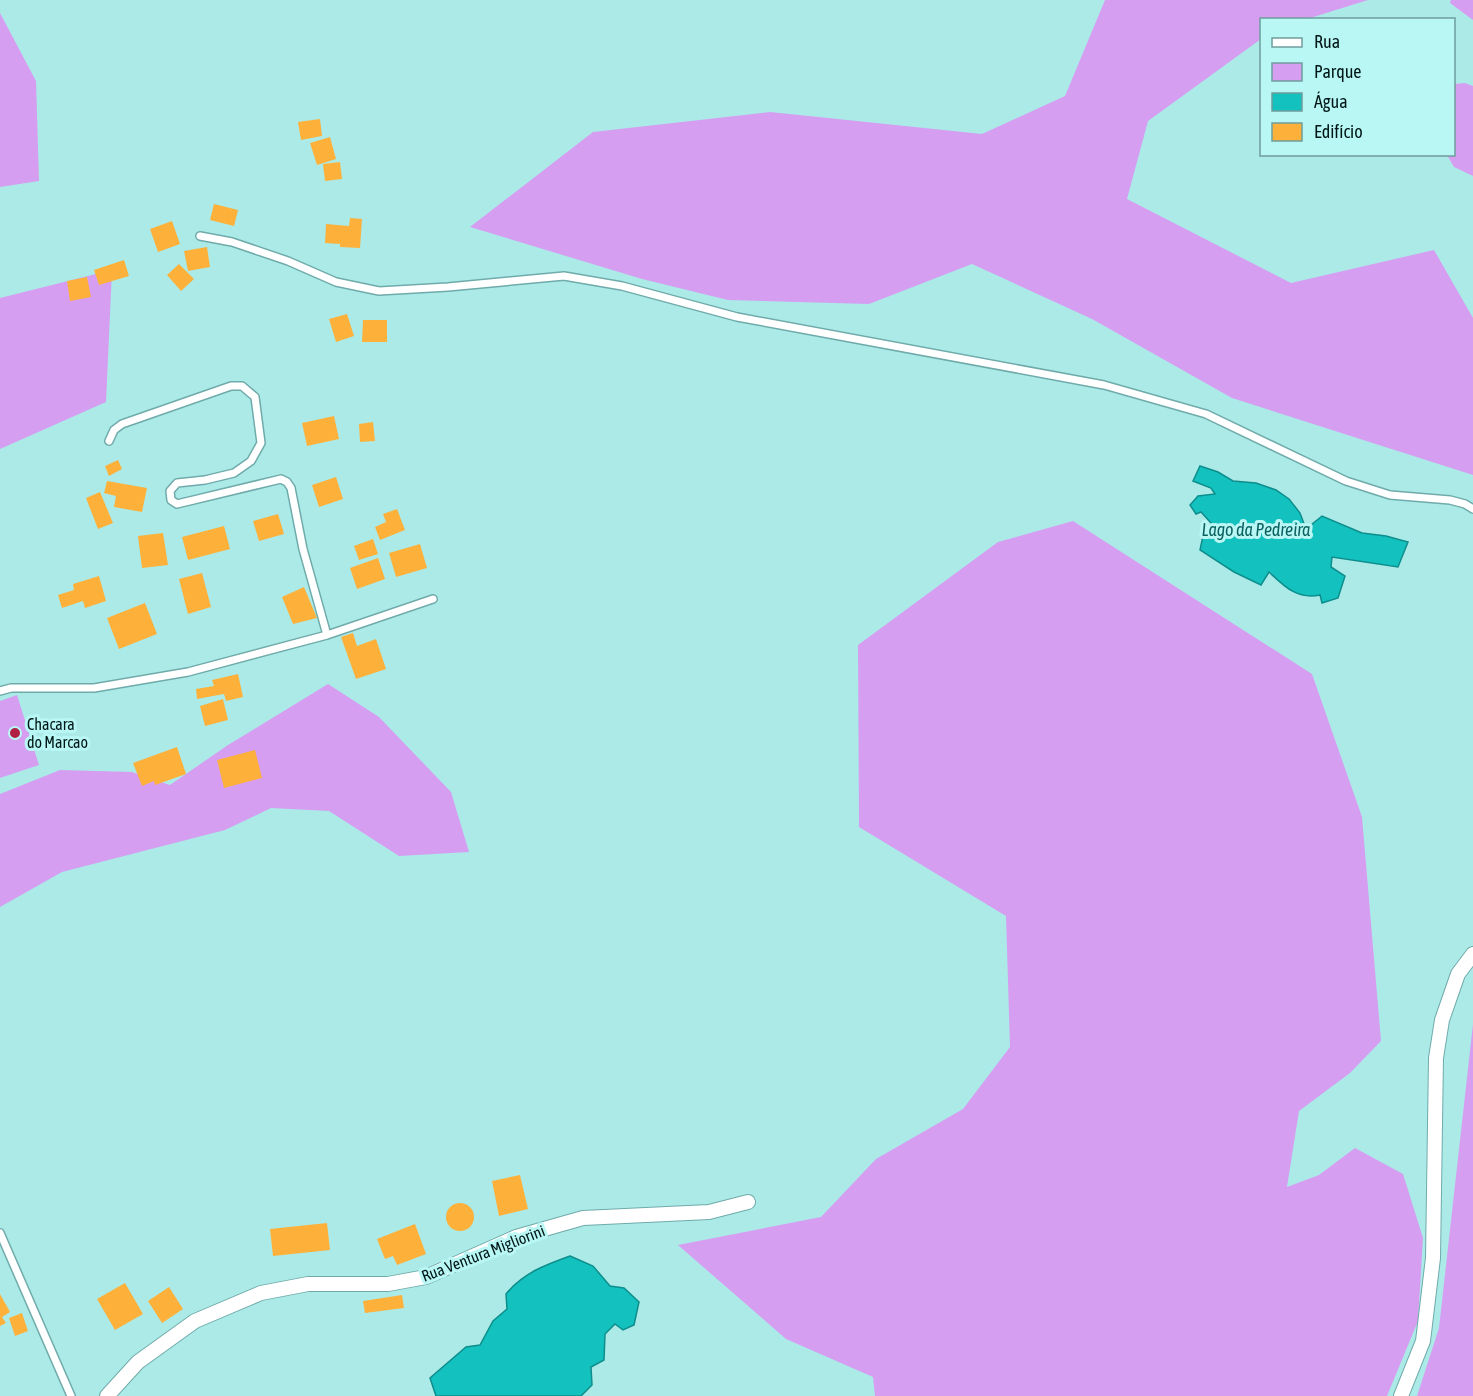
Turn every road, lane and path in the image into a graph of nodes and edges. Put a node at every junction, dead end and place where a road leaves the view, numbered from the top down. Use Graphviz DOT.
graph roads {
  1 [pos="200,236"];
  2 [pos="109,441"];
  3 [pos="1473,509"];
  4 [pos="433,599"];
  5 [pos="327,635"];
  6 [pos="0,691"];
  7 [pos="1473,954"];
  8 [pos="748,1202"];
  9 [pos="0,1233"];
  10 [pos="71,1396"];
  11 [pos="107,1396"];
  12 [pos="1401,1396"];
  1 -- 3 [label="lane"];
  2 -- 5 [label="lane"];
  4 -- 5 [label="lane"];
  5 -- 6 [label="lane"];
  7 -- 12 [label="street"];
  8 -- 11 [label="street, Rua Ventura Migliorini"];
  9 -- 10 [label="lane"];
}
